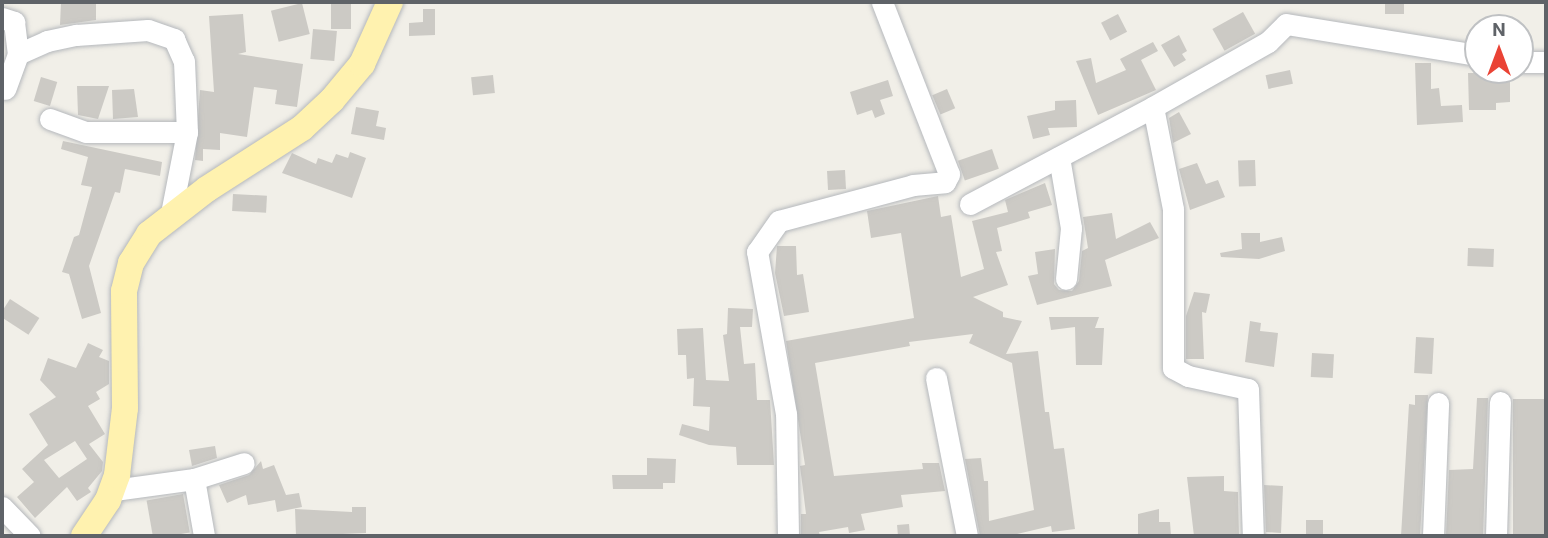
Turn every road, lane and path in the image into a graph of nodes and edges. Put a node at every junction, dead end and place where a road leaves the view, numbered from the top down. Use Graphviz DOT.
graph roads {
  1 [pos="390,2"];
  2 [pos="883,2"];
  3 [pos="2,18"];
  4 [pos="1464,53"];
  5 [pos="18,54"];
  6 [pos="5,89"];
  7 [pos="1153,107"];
  8 [pos="50,119"];
  9 [pos="187,132"];
  10 [pos="1059,157"];
  11 [pos="970,204"];
  12 [pos="170,219"];
  13 [pos="1066,279"];
  14 [pos="936,378"];
  15 [pos="1500,402"];
  16 [pos="1438,403"];
  17 [pos="244,463"];
  18 [pos="194,479"];
  19 [pos="114,490"];
  20 [pos="2,507"];
  21 [pos="30,536"];
  22 [pos="83,536"];
  23 [pos="204,536"];
  24 [pos="789,536"];
  25 [pos="967,536"];
  26 [pos="1253,536"];
  27 [pos="1433,536"];
  28 [pos="1496,536"];
  1 -- 12 [label="main road"];
  2 -- 24 [label="street"];
  3 -- 5 [label="street"];
  4 -- 7 [label="street"];
  5 -- 6 [label="street"];
  5 -- 9 [label="street"];
  7 -- 10 [label="street"];
  7 -- 26 [label="street"];
  8 -- 9 [label="street"];
  9 -- 12 [label="street"];
  10 -- 11 [label="street"];
  10 -- 13 [label="street"];
  12 -- 19 [label="main road"];
  14 -- 25 [label="street"];
  15 -- 28 [label="street"];
  16 -- 27 [label="street"];
  17 -- 18 [label="street"];
  18 -- 19 [label="street"];
  18 -- 23 [label="street"];
  19 -- 22 [label="main road"];
  20 -- 21 [label="street"];
}
